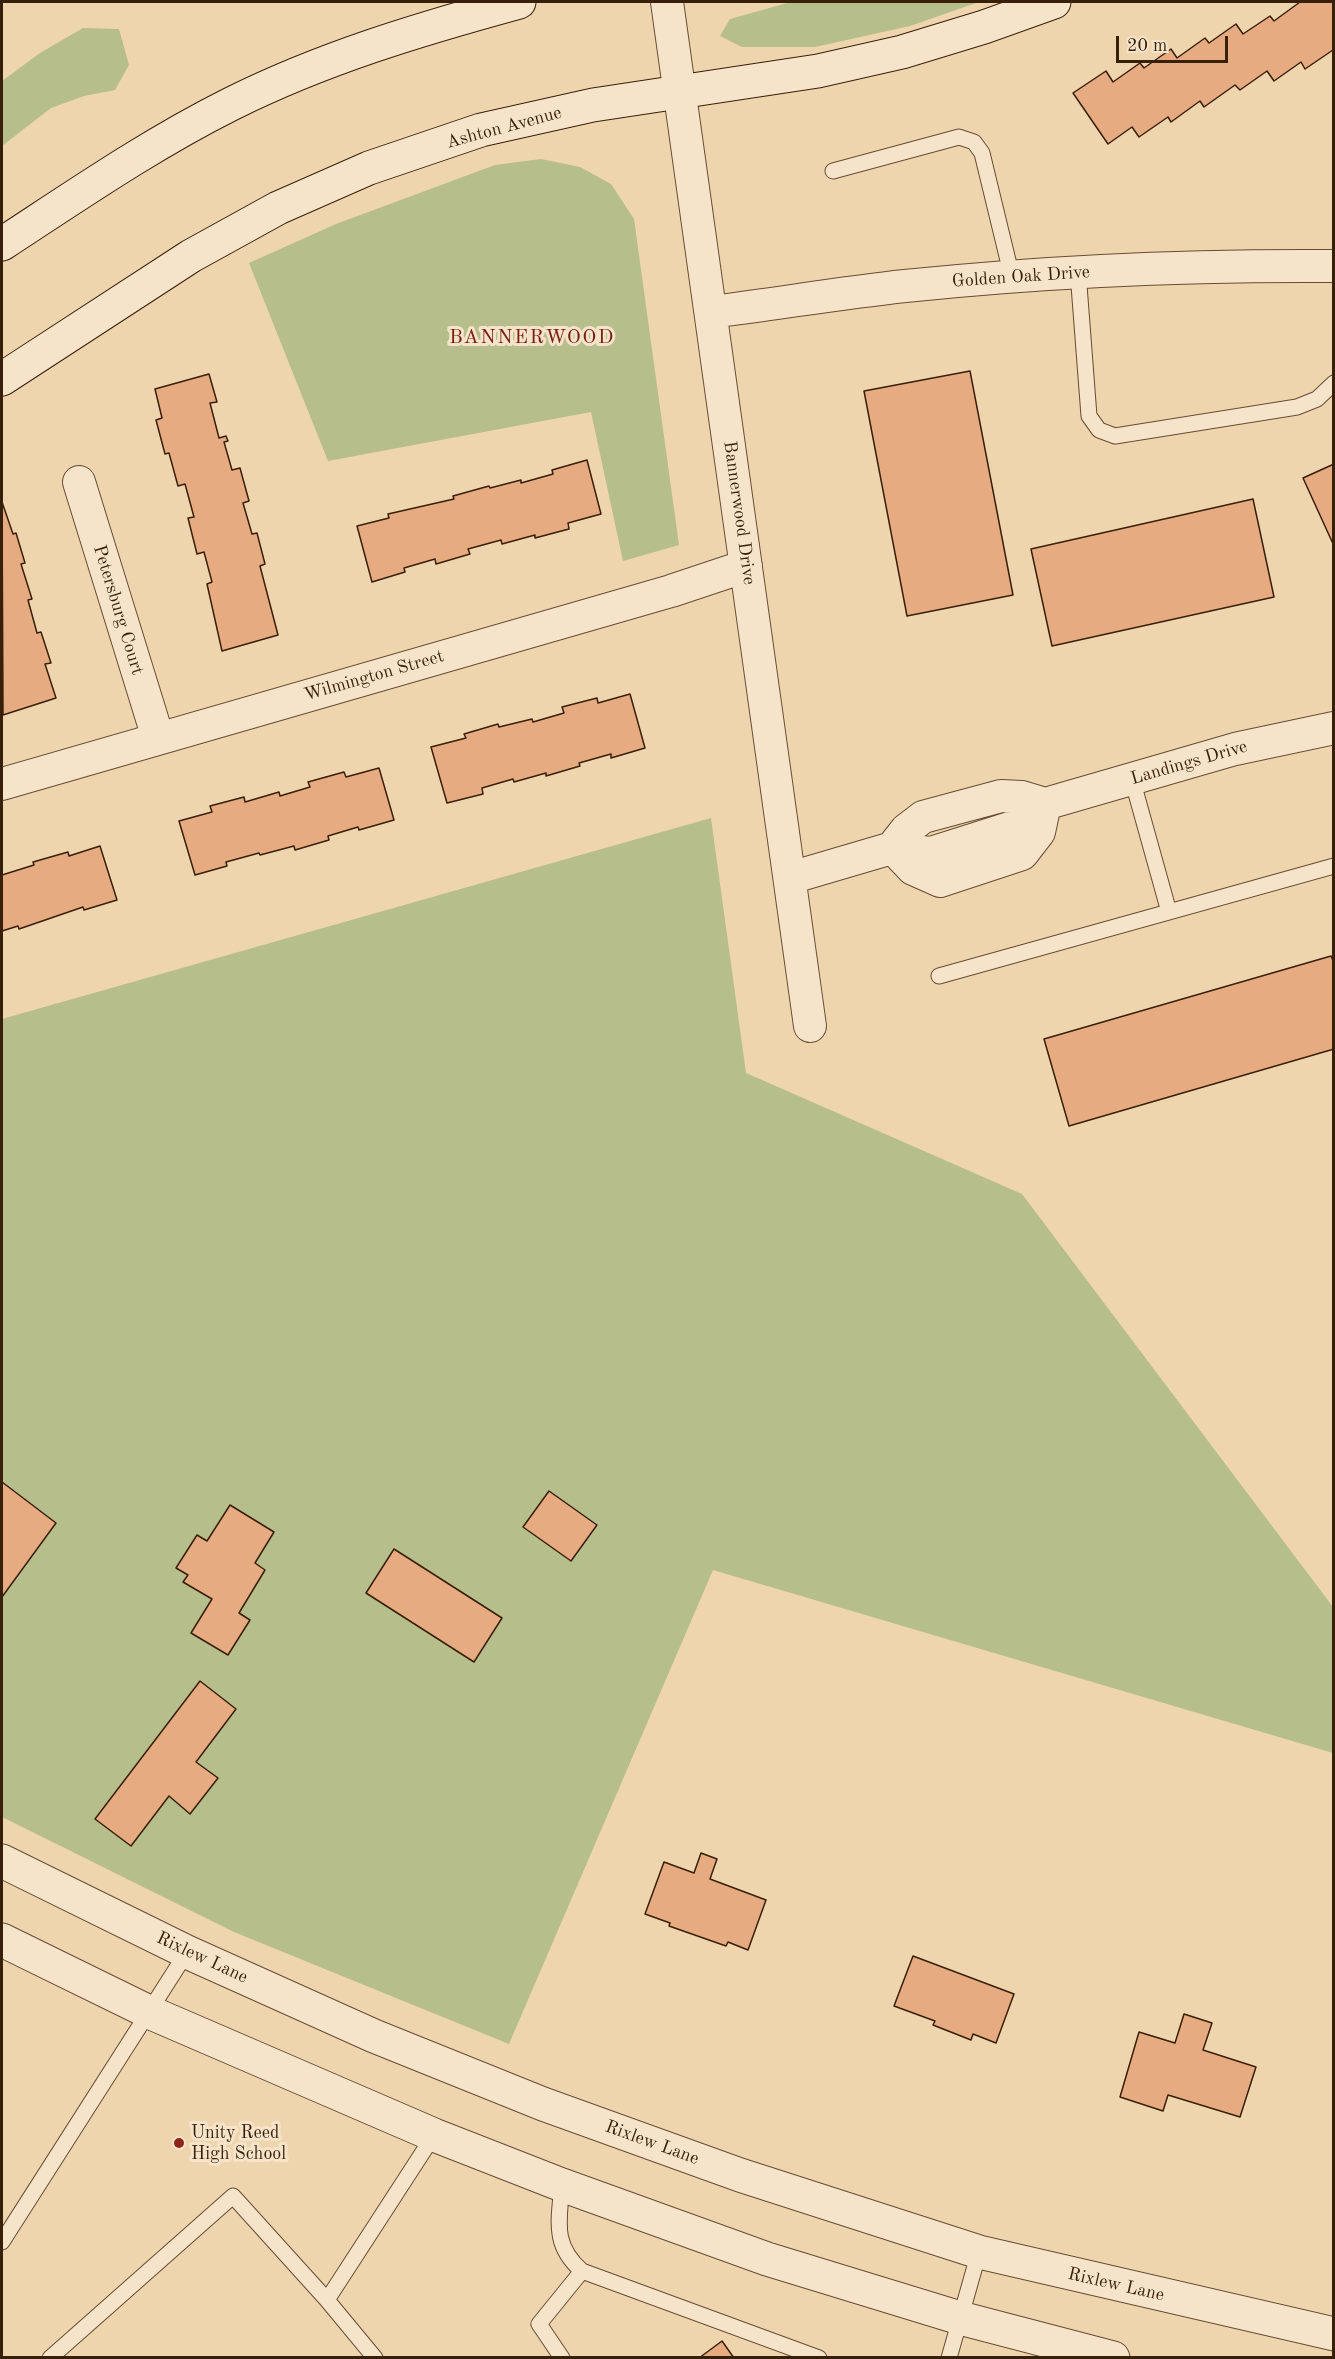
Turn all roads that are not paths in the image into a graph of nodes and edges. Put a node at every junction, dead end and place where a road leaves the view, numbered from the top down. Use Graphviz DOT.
graph roads {
  1 [pos="519,2"];
  2 [pos="667,2"];
  3 [pos="1054,2"];
  4 [pos="679,91"];
  5 [pos="833,171"];
  6 [pos="2,244"];
  7 [pos="1334,266"];
  8 [pos="1078,272"];
  9 [pos="1012,276"];
  10 [pos="711,312"];
  11 [pos="2,379"];
  12 [pos="1334,382"];
  13 [pos="78,483"];
  14 [pos="746,566"];
  15 [pos="1334,728"];
  16 [pos="158,738"];
  17 [pos="1132,779"];
  18 [pos="2,784"];
  19 [pos="1046,804"];
  20 [pos="892,848"];
  21 [pos="1334,866"];
  22 [pos="789,878"];
  23 [pos="1169,912"];
  24 [pos="939,976"];
  25 [pos="810,1026"];
  26 [pos="2,1861"];
  27 [pos="2,1940"];
  28 [pos="187,1952"];
  29 [pos="149,2012"];
  30 [pos="434,2136"];
  31 [pos="562,2185"];
  32 [pos="2,2242"];
  33 [pos="979,2252"];
  34 [pos="582,2271"];
  35 [pos="327,2300"];
  36 [pos="960,2318"];
  37 [pos="1334,2334"];
  38 [pos="50,2358"];
  39 [pos="375,2358"];
  40 [pos="562,2358"];
  41 [pos="819,2358"];
  42 [pos="948,2358"];
  43 [pos="1113,2358"];
  1 -- 6 [label="street"];
  2 -- 4 [label="street, Bannerwood Drive"];
  3 -- 4 [label="street, Ashton Avenue"];
  4 -- 10 [label="street, Bannerwood Drive"];
  4 -- 11 [label="street, Ashton Avenue"];
  5 -- 9 [label="lane"];
  7 -- 8 [label="street, Golden Oak Drive"];
  8 -- 9 [label="street, Golden Oak Drive"];
  8 -- 12 [label="lane"];
  9 -- 10 [label="street, Golden Oak Drive"];
  10 -- 14 [label="street, Bannerwood Drive"];
  13 -- 16 [label="street, Petersburg Court"];
  14 -- 16 [label="street, Wilmington Street"];
  14 -- 22 [label="street, Bannerwood Drive"];
  15 -- 17 [label="street, Landings Drive"];
  16 -- 18 [label="street, Wilmington Street"];
  17 -- 19 [label="street, Landings Drive"];
  17 -- 23 [label="lane"];
  19 -- 20 [label="street"];
  19 -- 20 [label="street"];
  20 -- 22 [label="street"];
  21 -- 23 [label="lane"];
  22 -- 25 [label="street, Bannerwood Drive"];
  23 -- 24 [label="lane"];
  26 -- 28 [label="street, Rixlew Lane"];
  27 -- 29 [label="street"];
  28 -- 29 [label="lane"];
  28 -- 33 [label="street, Rixlew Lane"];
  29 -- 30 [label="street"];
  29 -- 32 [label="lane"];
  30 -- 31 [label="street"];
  30 -- 35 [label="lane"];
  31 -- 34 [label="lane"];
  31 -- 36 [label="street"];
  33 -- 36 [label="lane"];
  33 -- 37 [label="street, Rixlew Lane"];
  34 -- 40 [label="lane"];
  34 -- 41 [label="lane"];
  35 -- 38 [label="lane"];
  35 -- 39 [label="lane"];
  36 -- 42 [label="lane"];
  36 -- 43 [label="street"];
}
